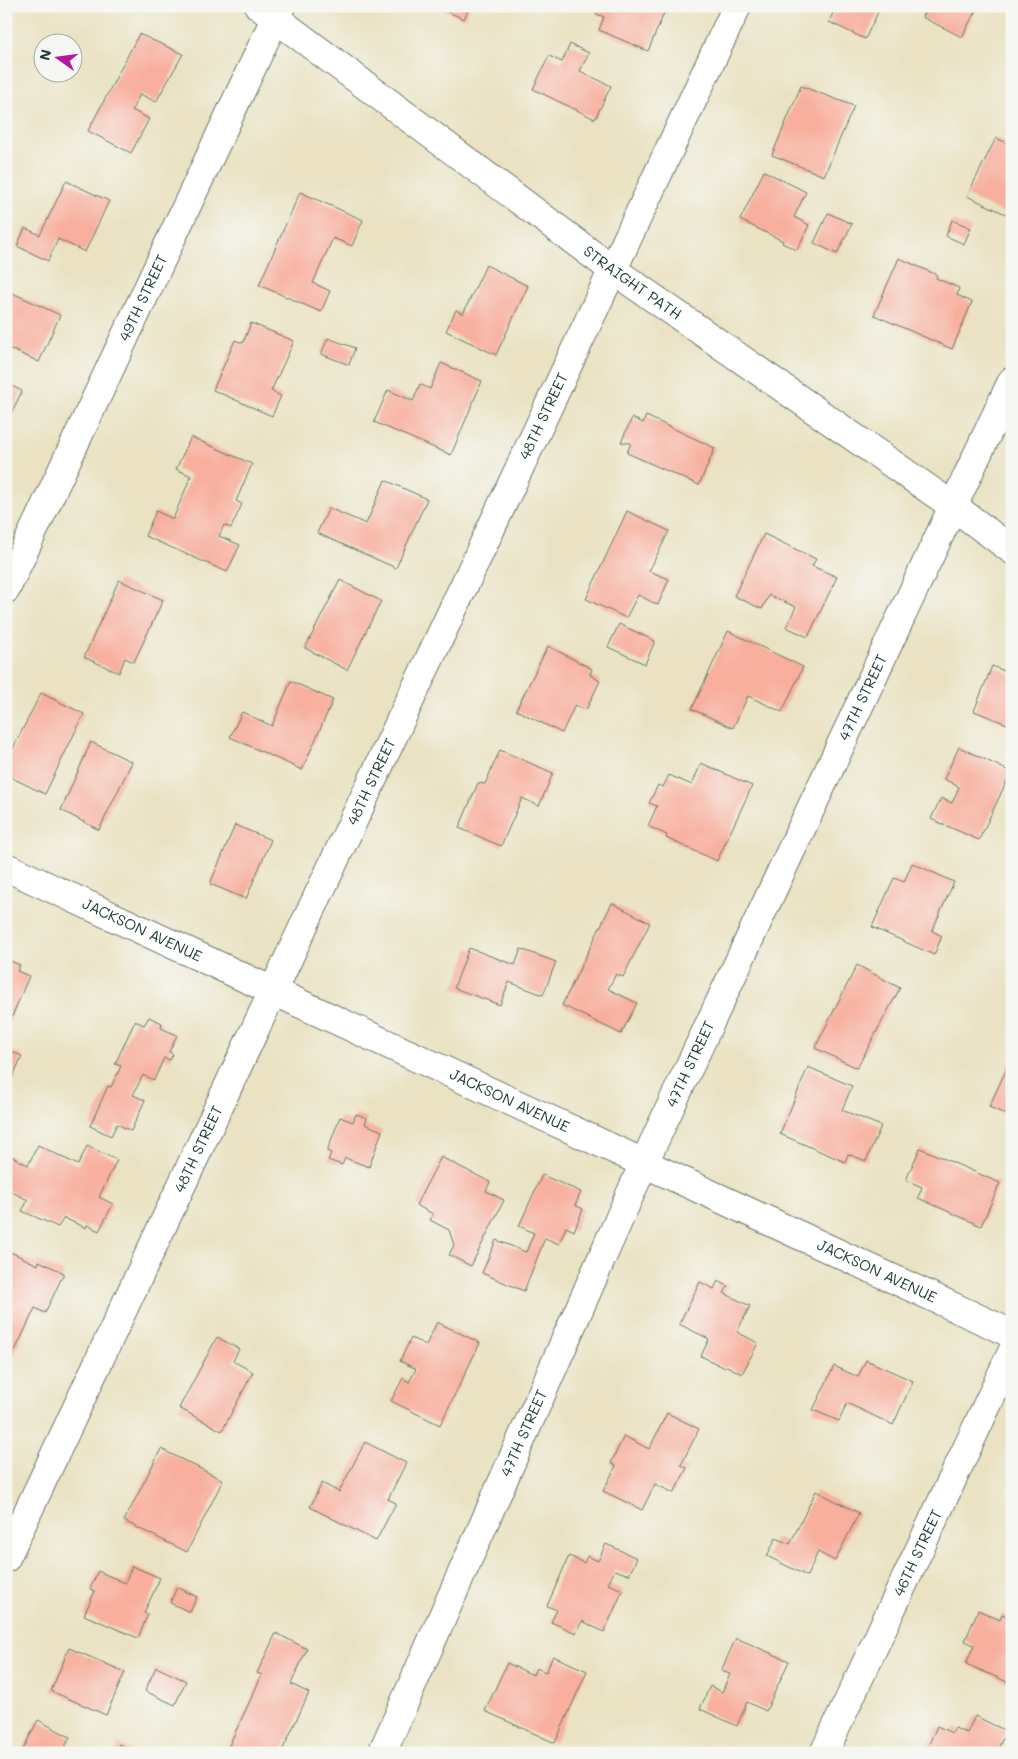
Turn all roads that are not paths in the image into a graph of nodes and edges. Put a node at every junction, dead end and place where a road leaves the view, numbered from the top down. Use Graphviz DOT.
graph roads {
  1 [pos="737,6"];
  2 [pos="272,10"];
  3 [pos="613,270"];
  4 [pos="1012,381"];
  5 [pos="952,506"];
  6 [pos="1012,550"];
  7 [pos="6,589"];
  8 [pos="6,867"];
  9 [pos="273,991"];
  10 [pos="644,1163"];
  11 [pos="1012,1334"];
  12 [pos="1012,1352"];
  13 [pos="6,1558"];
  14 [pos="382,1753"];
  15 [pos="824,1753"];
  1 -- 3 [label="street, 48TH STREET"];
  2 -- 3 [label="street, STRAIGHT PATH"];
  2 -- 7 [label="street, 49TH STREET"];
  3 -- 5 [label="street, STRAIGHT PATH"];
  3 -- 9 [label="street, 48TH STREET"];
  4 -- 5 [label="street, 47TH STREET"];
  5 -- 6 [label="street, STRAIGHT PATH"];
  5 -- 10 [label="street, 47TH STREET"];
  8 -- 9 [label="street, JACKSON AVENUE"];
  9 -- 10 [label="street, JACKSON AVENUE"];
  9 -- 13 [label="street, 48TH STREET"];
  10 -- 11 [label="street, JACKSON AVENUE"];
  10 -- 14 [label="street, 47TH STREET"];
  12 -- 15 [label="street, 46TH STREET"];
}
